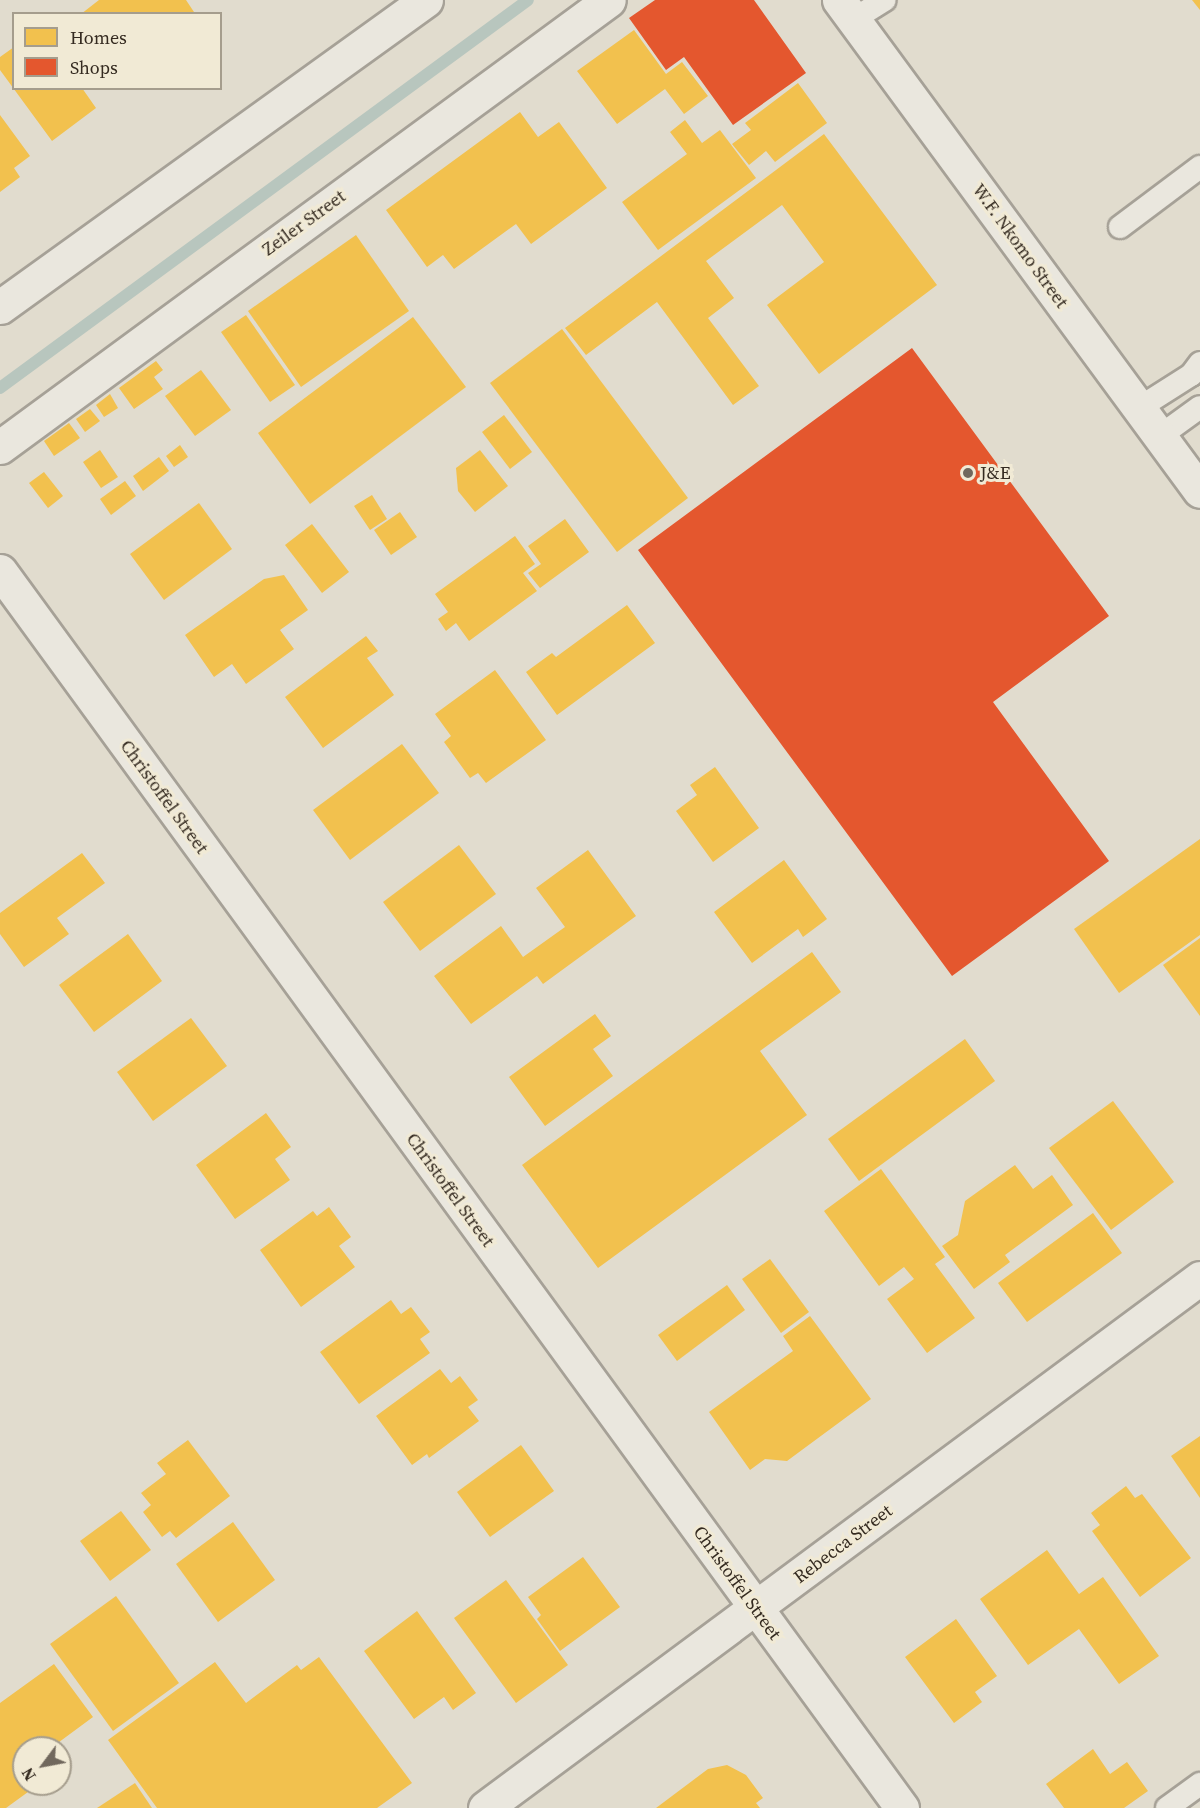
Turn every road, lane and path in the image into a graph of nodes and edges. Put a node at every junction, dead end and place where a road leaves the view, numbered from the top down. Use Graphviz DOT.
graph roads {
  1 [pos="426,0"];
  2 [pos="609,0"];
  3 [pos="884,0"];
  4 [pos="847,10"];
  5 [pos="1200,167"];
  6 [pos="1120,227"];
  7 [pos="0,307"];
  8 [pos="1200,363"];
  9 [pos="1200,407"];
  10 [pos="1139,408"];
  11 [pos="1160,436"];
  12 [pos="0,447"];
  13 [pos="1200,491"];
  14 [pos="0,571"];
  15 [pos="1200,1278"];
  16 [pos="756,1609"];
  17 [pos="1200,1784"];
  18 [pos="485,1808"];
  19 [pos="902,1808"];
  20 [pos="1167,1808"];
  1 -- 7 [label="street"];
  2 -- 12 [label="street, Zeiler Street"];
  3 -- 4 [label="lane"];
  4 -- 10 [label="street, W.F. Nkomo Street"];
  5 -- 6 [label="lane"];
  8 -- 10 [label="lane"];
  9 -- 11 [label="lane"];
  10 -- 11 [label="street, W.F. Nkomo Street"];
  11 -- 13 [label="street, W.F. Nkomo Street"];
  14 -- 16 [label="street, Christoffel Street"];
  15 -- 16 [label="street, Rebecca Street"];
  16 -- 18 [label="street, Rebecca Street"];
  16 -- 19 [label="street, Christoffel Street"];
  17 -- 20 [label="lane"];
}
